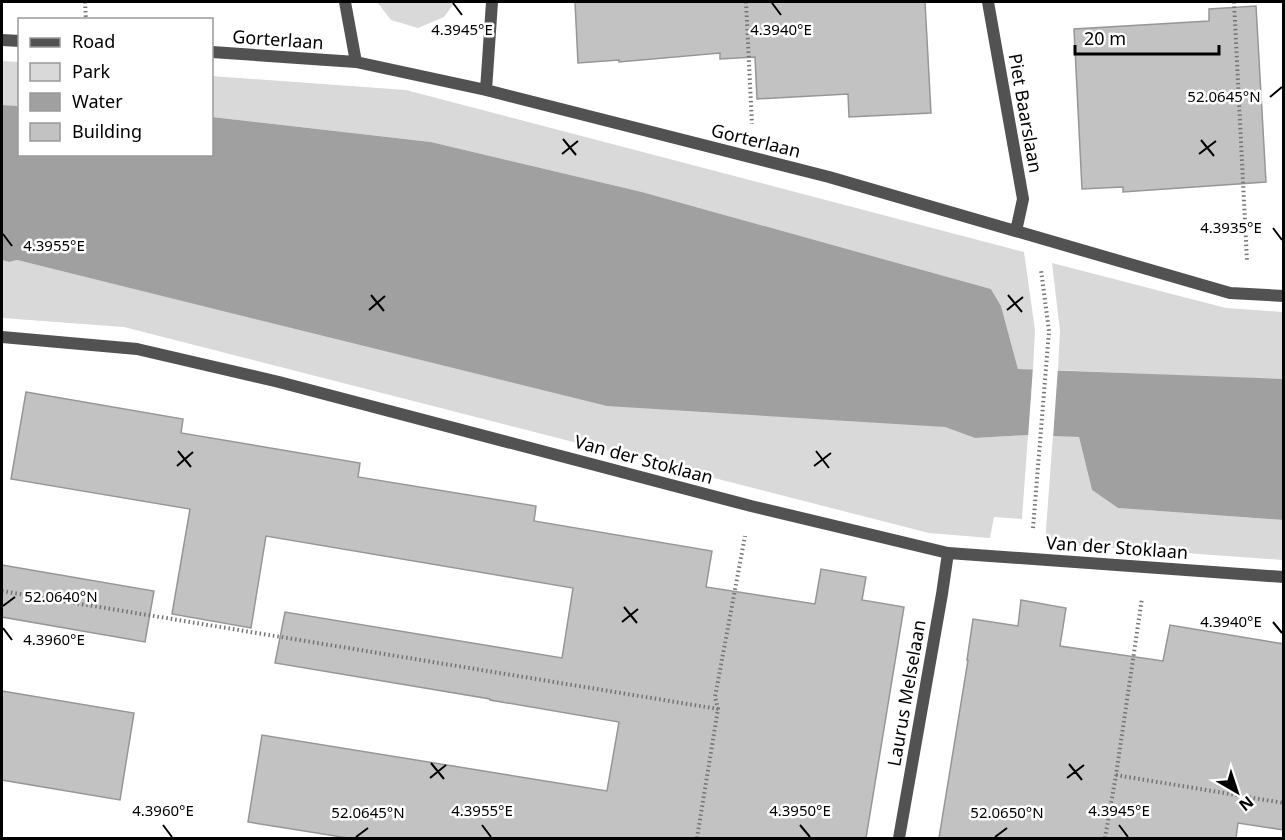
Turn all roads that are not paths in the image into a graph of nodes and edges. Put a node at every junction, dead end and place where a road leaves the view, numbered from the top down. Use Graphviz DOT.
graph roads {
  1 [pos="345,2"];
  2 [pos="492,2"];
  3 [pos="988,2"];
  4 [pos="2,40"];
  5 [pos="18,41"];
  6 [pos="213,52"];
  7 [pos="356,62"];
  8 [pos="486,90"];
  9 [pos="1016,231"];
  10 [pos="1284,296"];
  11 [pos="2,337"];
  12 [pos="948,553"];
  13 [pos="1284,577"];
  14 [pos="899,838"];
  1 -- 7 [label="street"];
  2 -- 8 [label="street"];
  3 -- 9 [label="street, Piet Baarslaan"];
  4 -- 5 [label="street"];
  6 -- 7 [label="street, Gorterlaan"];
  7 -- 8 [label="street, Gorterlaan"];
  8 -- 9 [label="street, Gorterlaan"];
  9 -- 10 [label="street, Gorterlaan"];
  11 -- 12 [label="street, Van der Stoklaan"];
  12 -- 13 [label="street, Van der Stoklaan"];
  12 -- 14 [label="street, Laurus Melselaan"];
}
